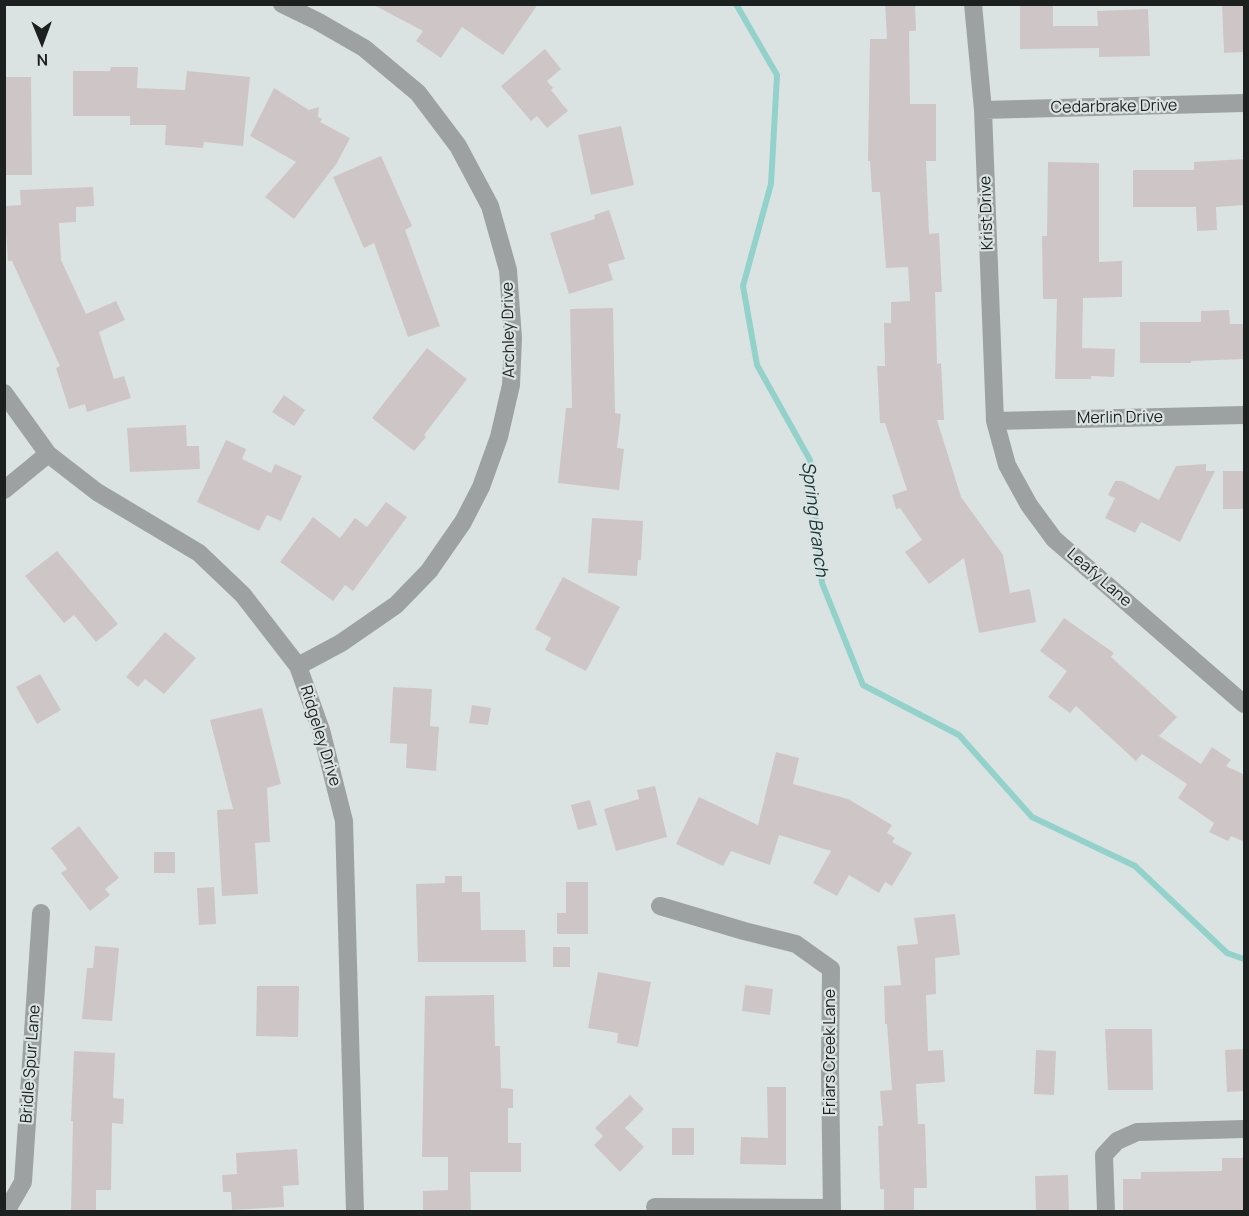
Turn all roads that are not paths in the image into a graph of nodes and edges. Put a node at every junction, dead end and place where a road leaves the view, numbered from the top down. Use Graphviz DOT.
graph roads {
  1 [pos="282,4"];
  2 [pos="973,4"];
  3 [pos="1245,104"];
  4 [pos="984,110"];
  5 [pos="4,393"];
  6 [pos="1245,415"];
  7 [pos="994,421"];
  8 [pos="48,454"];
  9 [pos="4,490"];
  10 [pos="298,666"];
  11 [pos="1245,704"];
  12 [pos="660,906"];
  13 [pos="41,913"];
  14 [pos="1245,1129"];
  15 [pos="655,1207"];
  16 [pos="832,1210"];
  17 [pos="9,1212"];
  18 [pos="355,1212"];
  19 [pos="1106,1212"];
  1 -- 10 [label="street, Archley Drive"];
  2 -- 4 [label="street, Krist Drive"];
  3 -- 4 [label="street, Cedarbrake Drive"];
  4 -- 7 [label="street, Krist Drive"];
  5 -- 8 [label="street, Ridgeley Drive"];
  6 -- 7 [label="street, Merlin Drive"];
  7 -- 11 [label="street, Leafy Lane"];
  8 -- 9 [label="street"];
  8 -- 10 [label="street, Ridgeley Drive"];
  10 -- 18 [label="street, Ridgeley Drive"];
  12 -- 16 [label="street, Friars Creek Lane"];
  13 -- 17 [label="street, Bridle Spur Lane"];
  14 -- 19 [label="street"];
  15 -- 16 [label="street"];
}
